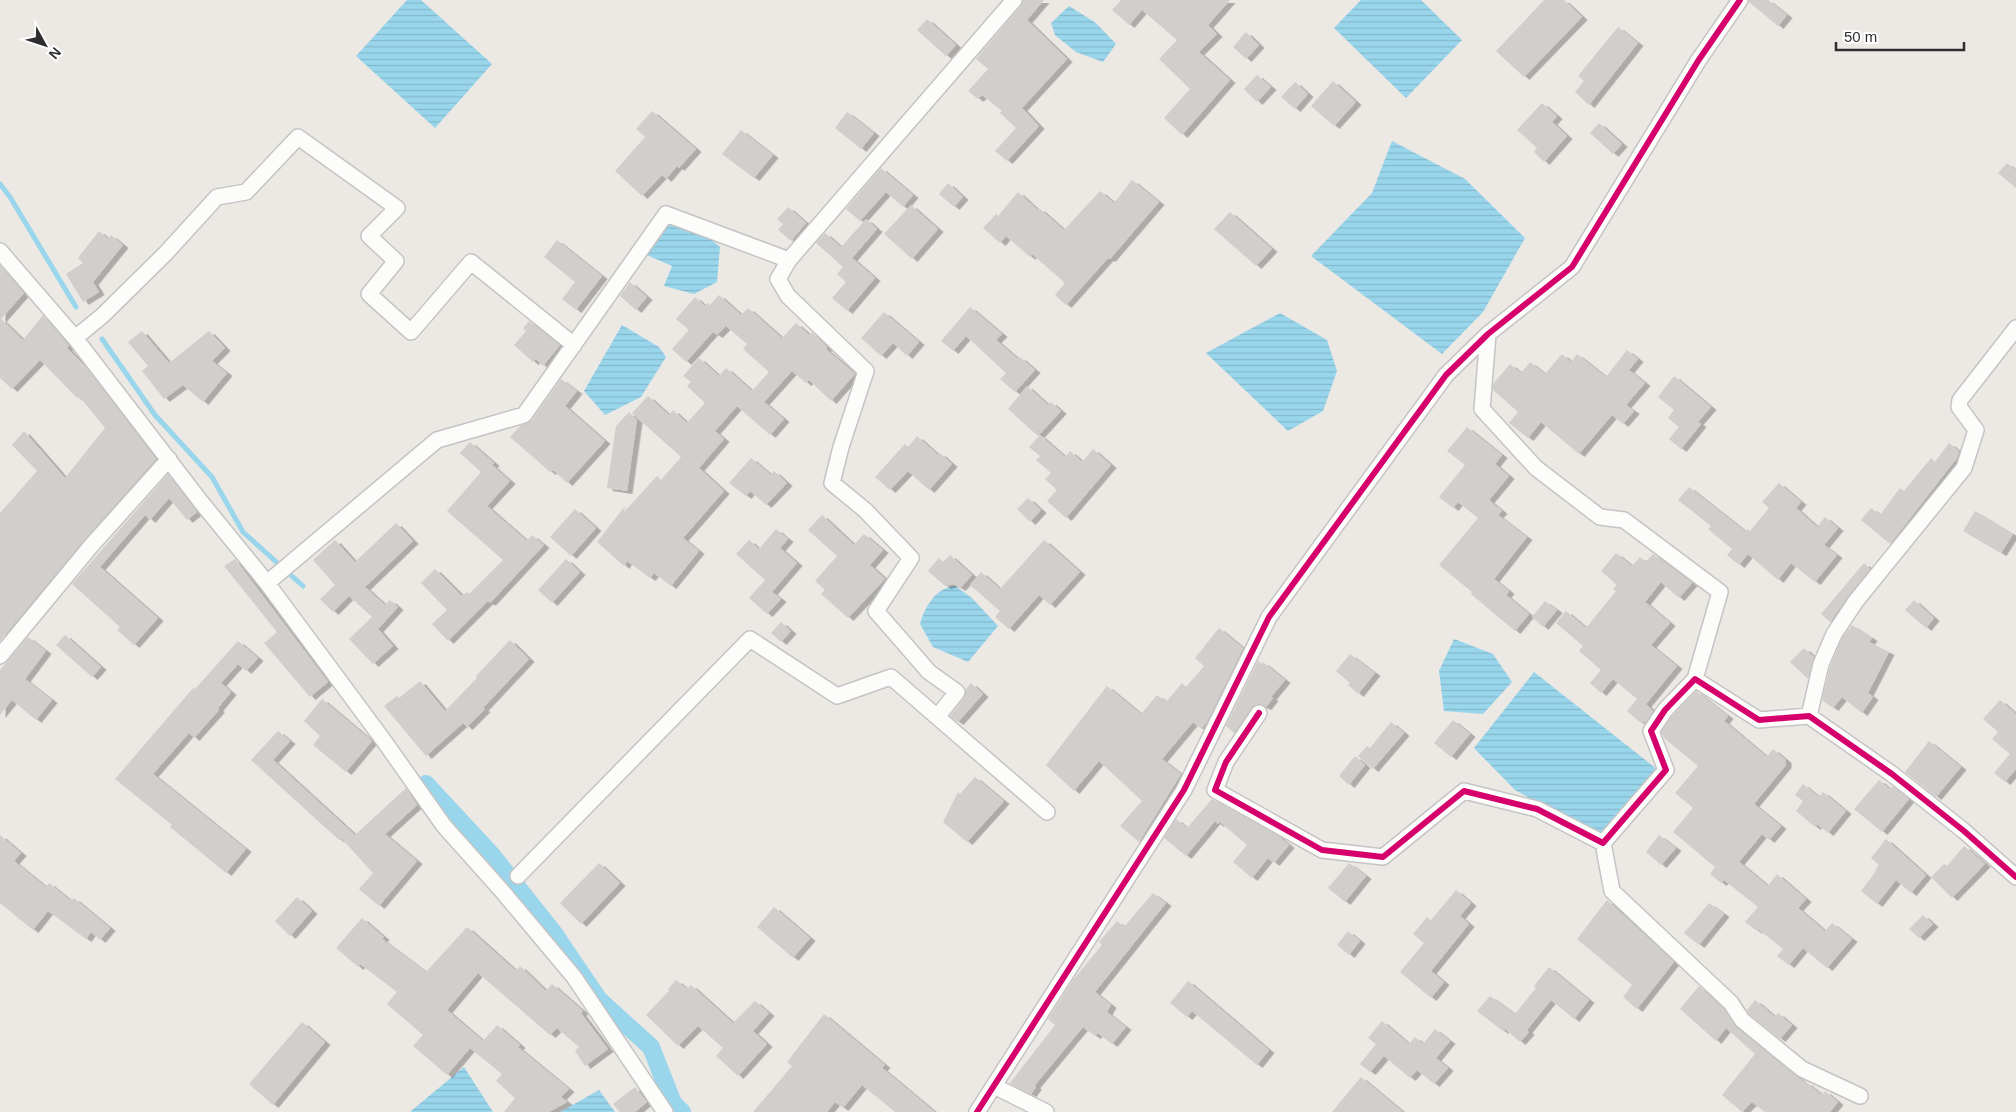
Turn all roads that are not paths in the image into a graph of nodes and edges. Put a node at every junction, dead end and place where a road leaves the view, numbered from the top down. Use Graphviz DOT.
graph roads {
  1 [pos="1014,0"];
  2 [pos="1740,0"];
  3 [pos="0,250"];
  4 [pos="789,260"];
  5 [pos="2016,328"];
  6 [pos="1488,334"];
  7 [pos="75,338"];
  8 [pos="574,345"];
  9 [pos="169,459"];
  10 [pos="273,580"];
  11 [pos="0,656"];
  12 [pos="1695,679"];
  13 [pos="1259,713"];
  14 [pos="1809,716"];
  15 [pos="936,717"];
  16 [pos="1047,812"];
  17 [pos="1603,844"];
  18 [pos="518,876"];
  19 [pos="2016,877"];
  20 [pos="994,1086"];
  21 [pos="1860,1096"];
  22 [pos="665,1112"];
  23 [pos="977,1112"];
  24 [pos="1046,1112"];
  1 -- 4 [label="street"];
  2 -- 6 [label="street"];
  3 -- 7 [label="street"];
  4 -- 8 [label="street"];
  4 -- 15 [label="street"];
  5 -- 14 [label="street"];
  6 -- 12 [label="street"];
  6 -- 20 [label="street"];
  7 -- 8 [label="street"];
  7 -- 9 [label="street"];
  8 -- 10 [label="street"];
  9 -- 10 [label="street"];
  9 -- 11 [label="street"];
  10 -- 22 [label="street"];
  12 -- 14 [label="street"];
  12 -- 17 [label="street"];
  13 -- 17 [label="street"];
  14 -- 19 [label="street"];
  15 -- 16 [label="street"];
  15 -- 18 [label="street"];
  17 -- 21 [label="street"];
  20 -- 23 [label="street"];
  20 -- 24 [label="street"];
}
